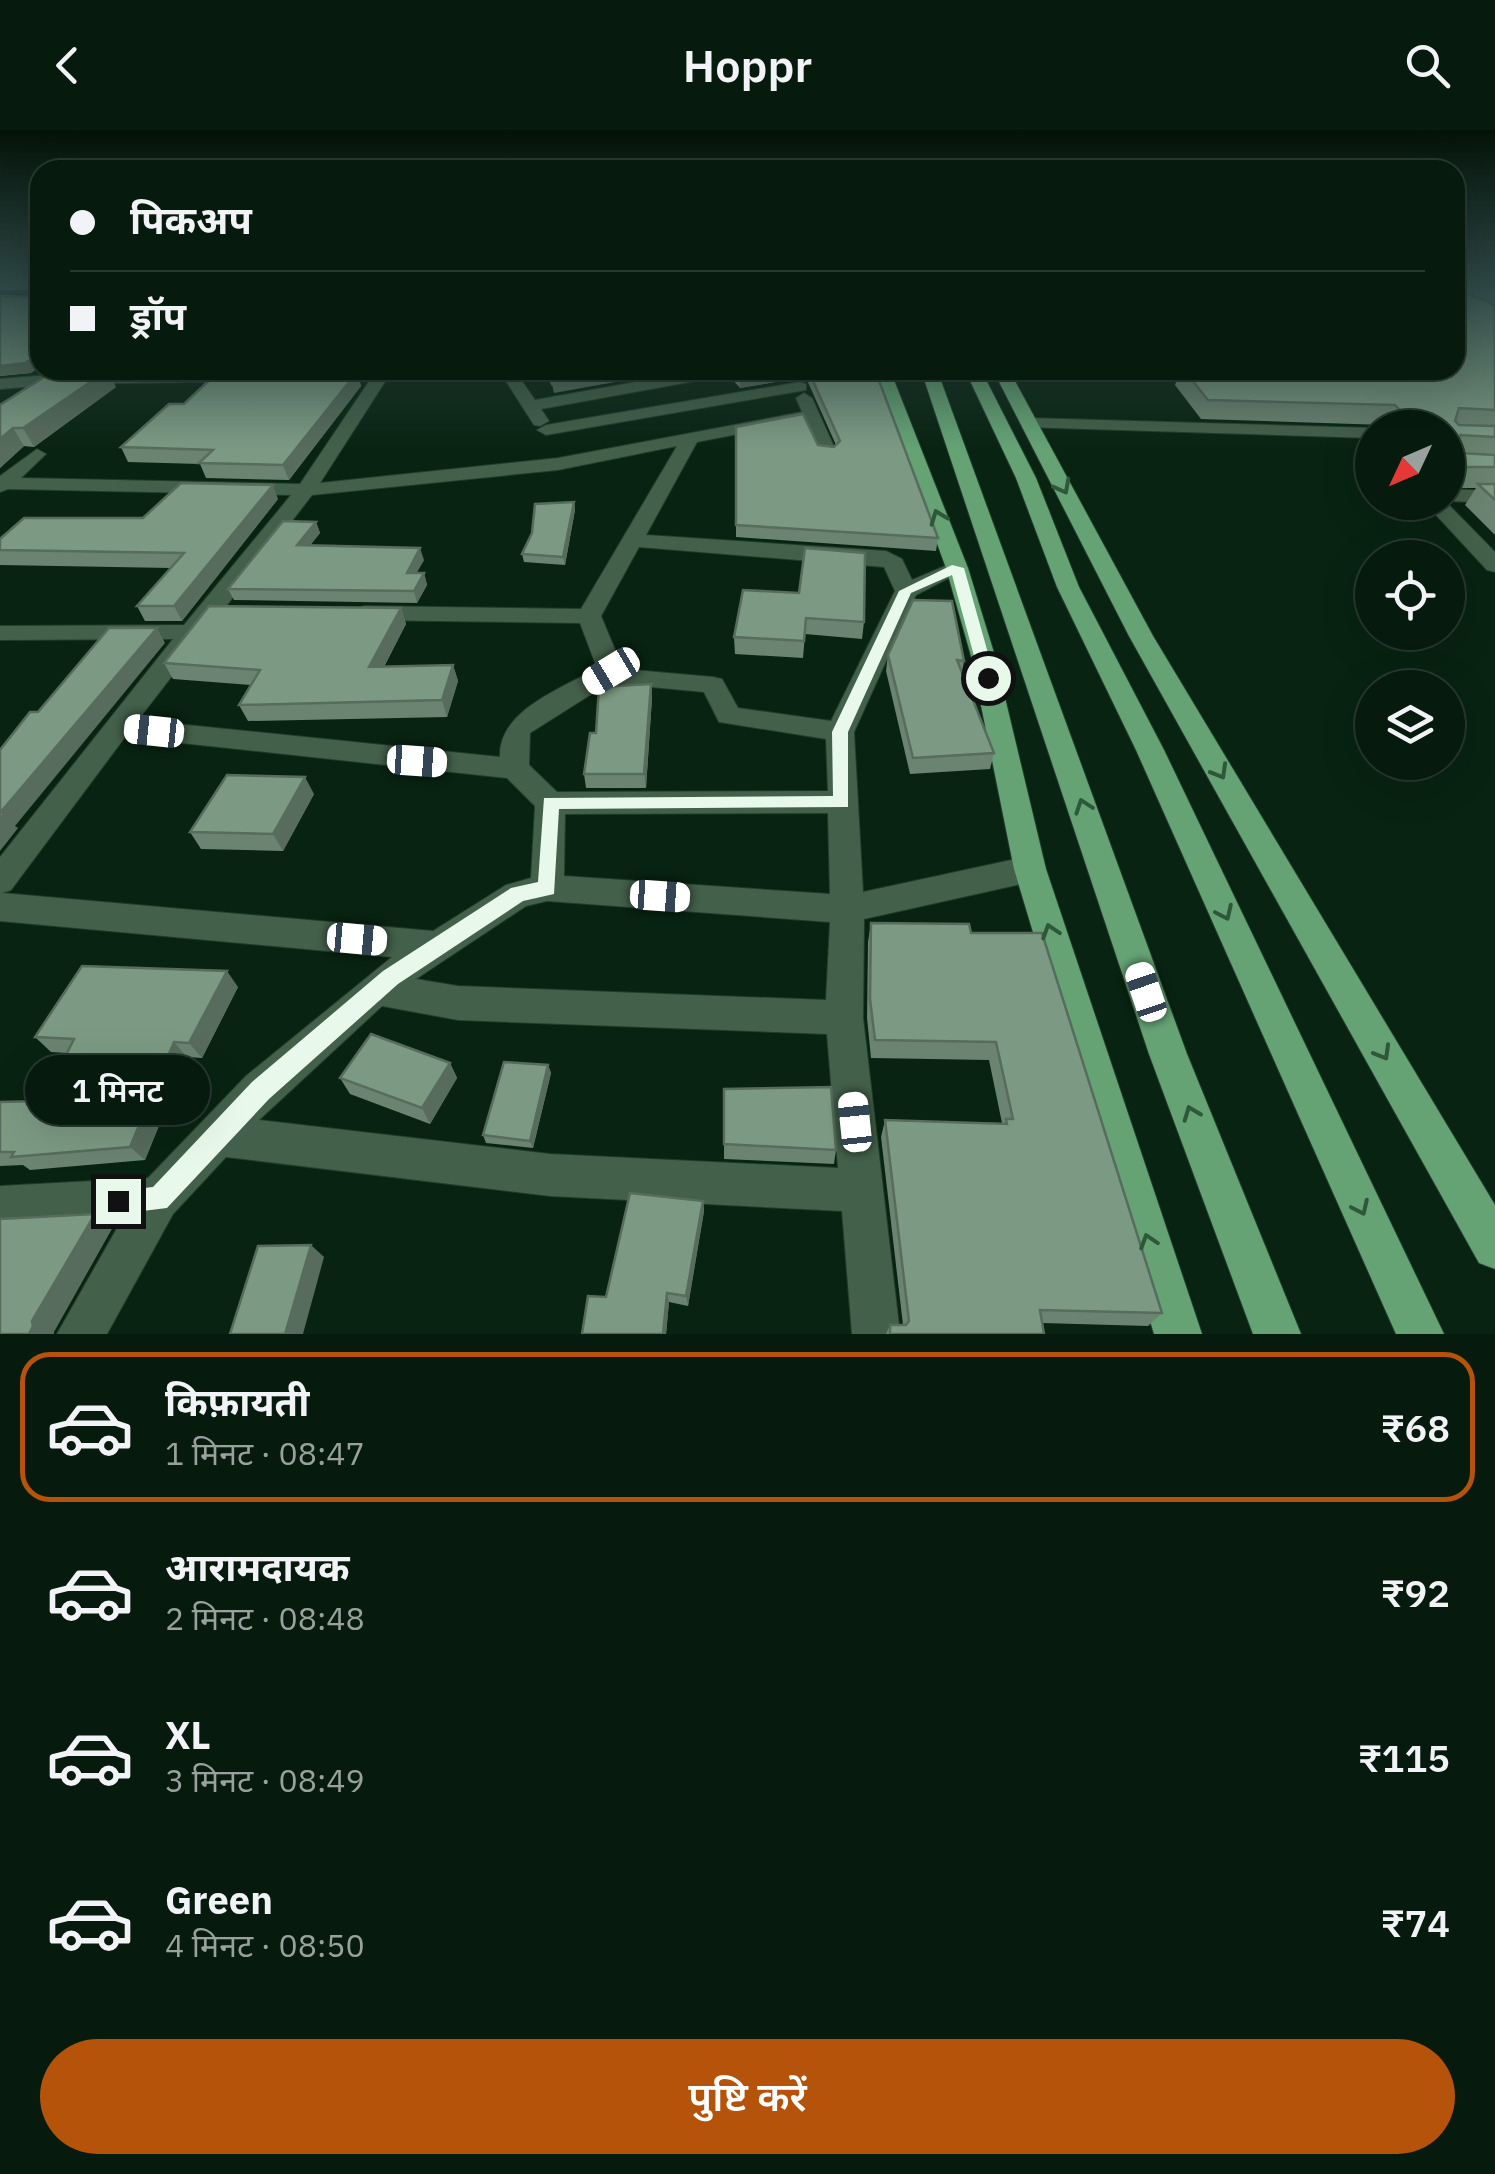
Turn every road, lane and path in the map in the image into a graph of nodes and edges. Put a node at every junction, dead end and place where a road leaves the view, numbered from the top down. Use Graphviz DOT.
graph roads {
  1 [pos="48,380"];
  2 [pos="58,380"];
  3 [pos="371,380"];
  4 [pos="515,380"];
  5 [pos="674,380"];
  6 [pos="793,380"];
  7 [pos="798,380"];
  8 [pos="886,380"];
  9 [pos="933,380"];
  10 [pos="991,380"];
  11 [pos="994,380"];
  12 [pos="0,384"];
  13 [pos="30,399"];
  14 [pos="532,406"];
  15 [pos="811,415"];
  16 [pos="1030,423"];
  17 [pos="546,430"];
  18 [pos="1355,434"];
  19 [pos="691,438"];
  20 [pos="827,451"];
  21 [pos="31,458"];
  22 [pos="558,464"];
  23 [pos="1,477"];
  24 [pos="306,490"];
  25 [pos="1465,496"];
  26 [pos="1495,498"];
  27 [pos="1451,520"];
  28 [pos="1458,528"];
  29 [pos="1495,530"];
  30 [pos="631,540"];
  31 [pos="1495,564"];
  32 [pos="957,568"];
  33 [pos="906,591"];
  34 [pos="208,610"];
  35 [pos="246,611"];
  36 [pos="341,612"];
  37 [pos="589,616"];
  38 [pos="192,632"];
  39 [pos="1023,632"];
  40 [pos="0,633"];
  41 [pos="611,671"];
  42 [pos="988,678"];
  43 [pos="117,727"];
  44 [pos="840,732"];
  45 [pos="515,768"];
  46 [pos="842,802"];
  47 [pos="550,803"];
  48 [pos="1030,869"];
  49 [pos="0,881"];
  50 [pos="547,888"];
  51 [pos="0,907"];
  52 [pos="848,909"];
  53 [pos="436,946"];
  54 [pos="376,989"];
  55 [pos="844,1018"];
  56 [pos="218,1134"];
  57 [pos="862,1191"];
  58 [pos="158,1199"];
  59 [pos="0,1208"];
  60 [pos="1495,1247"];
  61 [pos="81,1334"];
  62 [pos="876,1334"];
  63 [pos="1178,1334"];
  64 [pos="1277,1334"];
  65 [pos="1420,1334"];
  1 -- 12 [label="street"];
  2 -- 13 [label="street"];
  3 -- 24 [label="street"];
  4 -- 14 [label="street"];
  5 -- 14 [label="street"];
  6 -- 17 [label="street"];
  7 -- 15 [label="street"];
  32 -- 8 [label="main road, one-way"];
  9 -- 39 [label="main road"];
  10 -- 65 [label="main road, one-way"];
  11 -- 16 [label="main road"];
  14 -- 17 [label="street"];
  15 -- 19 [label="street"];
  15 -- 20 [label="street"];
  16 -- 18 [label="street"];
  16 -- 60 [label="main road, one-way"];
  17 -- 22 [label="street"];
  19 -- 22 [label="street"];
  19 -- 30 [label="street"];
  21 -- 23 [label="street"];
  22 -- 24 [label="street"];
  23 -- 24 [label="street"];
  24 -- 34 [label="street"];
  25 -- 26 [label="street"];
  27 -- 28 [label="street"];
  28 -- 29 [label="street"];
  28 -- 31 [label="street"];
  30 -- 33 [label="street"];
  30 -- 37 [label="street"];
  32 -- 33 [label="street"];
  32 -- 42 [label="main road"];
  33 -- 44 [label="street"];
  34 -- 35 [label="street"];
  34 -- 38 [label="street"];
  36 -- 37 [label="street"];
  37 -- 41 [label="street"];
  38 -- 40 [label="street"];
  38 -- 43 [label="street"];
  39 -- 42 [label="main road"];
  64 -- 39 [label="main road, one-way"];
  41 -- 44 [label="street"];
  41 -- 45 [label="street"];
  42 -- 48 [label="main road"];
  43 -- 45 [label="street"];
  43 -- 49 [label="street"];
  44 -- 46 [label="street"];
  45 -- 47 [label="street"];
  46 -- 47 [label="street"];
  46 -- 52 [label="street"];
  47 -- 50 [label="street"];
  48 -- 52 [label="street"];
  63 -- 48 [label="main road, one-way"];
  50 -- 52 [label="street"];
  50 -- 53 [label="street"];
  51 -- 53 [label="street"];
  52 -- 55 [label="street"];
  53 -- 54 [label="street"];
  54 -- 55 [label="street"];
  54 -- 56 [label="street"];
  55 -- 57 [label="street"];
  56 -- 57 [label="street"];
  56 -- 58 [label="street"];
  57 -- 62 [label="street"];
  58 -- 59 [label="street"];
  58 -- 61 [label="street"];
}
